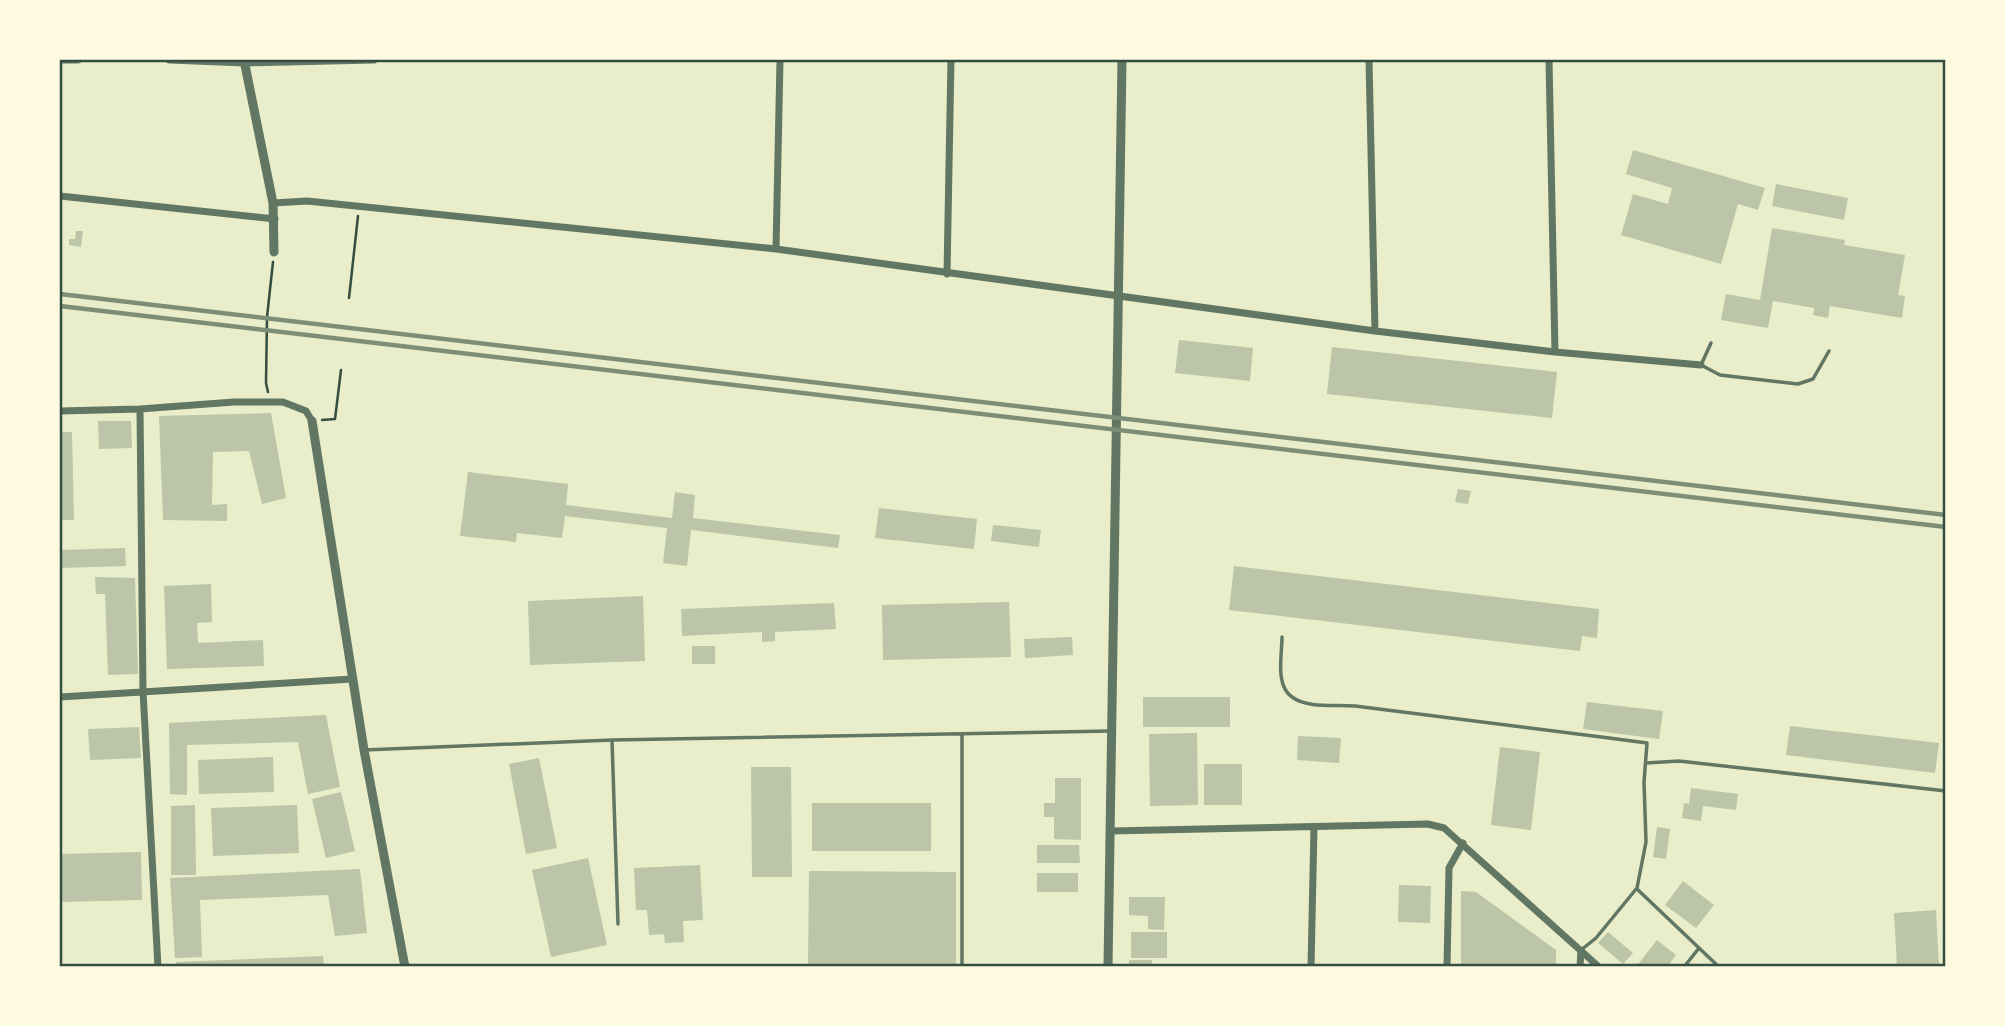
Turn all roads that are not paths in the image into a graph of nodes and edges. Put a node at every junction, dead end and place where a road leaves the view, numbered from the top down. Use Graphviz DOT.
graph roads {
  1 [pos="60,60"];
  2 [pos="78,60"];
  3 [pos="169,60"];
  4 [pos="374,60"];
  5 [pos="780,60"];
  6 [pos="951,60"];
  7 [pos="1122,60"];
  8 [pos="1369,60"];
  9 [pos="1549,60"];
  10 [pos="244,61"];
  11 [pos="60,197"];
  12 [pos="273,203"];
  13 [pos="275,219"];
  14 [pos="776,249"];
  15 [pos="274,252"];
  16 [pos="947,274"];
  17 [pos="1120,297"];
  18 [pos="1376,331"];
  19 [pos="1711,343"];
  20 [pos="1829,351"];
  21 [pos="1555,352"];
  22 [pos="1700,365"];
  23 [pos="140,409"];
  24 [pos="60,411"];
  25 [pos="312,421"];
  26 [pos="1282,637"];
  27 [pos="352,679"];
  28 [pos="143,691"];
  29 [pos="60,697"];
  30 [pos="1111,731"];
  31 [pos="962,734"];
  32 [pos="612,740"];
  33 [pos="364,750"];
  34 [pos="1646,763"];
  35 [pos="1945,791"];
  36 [pos="1314,827"];
  37 [pos="1111,831"];
  38 [pos="1463,843"];
  39 [pos="1637,888"];
  40 [pos="618,924"];
  41 [pos="1699,948"];
  42 [pos="1581,950"];
  43 [pos="158,967"];
  44 [pos="405,967"];
  45 [pos="962,967"];
  46 [pos="1108,967"];
  47 [pos="1311,967"];
  48 [pos="1447,967"];
  49 [pos="1580,967"];
  50 [pos="1600,967"];
  51 [pos="1684,967"];
  52 [pos="1720,967"];
  1 -- 2 [label="street"];
  3 -- 10 [label="street"];
  4 -- 10 [label="street"];
  5 -- 14 [label="street"];
  6 -- 16 [label="street"];
  7 -- 17 [label="street"];
  8 -- 18 [label="street"];
  9 -- 21 [label="street"];
  10 -- 12 [label="street"];
  11 -- 13 [label="street"];
  12 -- 13 [label="street"];
  12 -- 14 [label="street"];
  13 -- 15 [label="street"];
  14 -- 16 [label="street"];
  16 -- 17 [label="street"];
  17 -- 18 [label="street"];
  17 -- 30 [label="street"];
  18 -- 21 [label="street"];
  19 -- 22 [label="lane"];
  20 -- 22 [label="lane"];
  21 -- 22 [label="street"];
  23 -- 24 [label="street"];
  23 -- 25 [label="street"];
  23 -- 28 [label="street"];
  25 -- 27 [label="street"];
  26 -- 34 [label="lane"];
  27 -- 28 [label="street"];
  27 -- 33 [label="street"];
  28 -- 29 [label="street"];
  28 -- 43 [label="street"];
  30 -- 31 [label="lane"];
  30 -- 37 [label="street"];
  31 -- 32 [label="lane"];
  31 -- 45 [label="lane"];
  32 -- 33 [label="lane"];
  32 -- 40 [label="lane"];
  33 -- 44 [label="street"];
  34 -- 35 [label="lane"];
  34 -- 39 [label="lane"];
  36 -- 37 [label="street"];
  36 -- 38 [label="street"];
  36 -- 47 [label="street"];
  37 -- 46 [label="street"];
  38 -- 42 [label="street"];
  38 -- 48 [label="street"];
  39 -- 41 [label="lane"];
  39 -- 42 [label="lane"];
  41 -- 51 [label="lane"];
  41 -- 52 [label="lane"];
  42 -- 49 [label="street"];
  42 -- 50 [label="street"];
}
